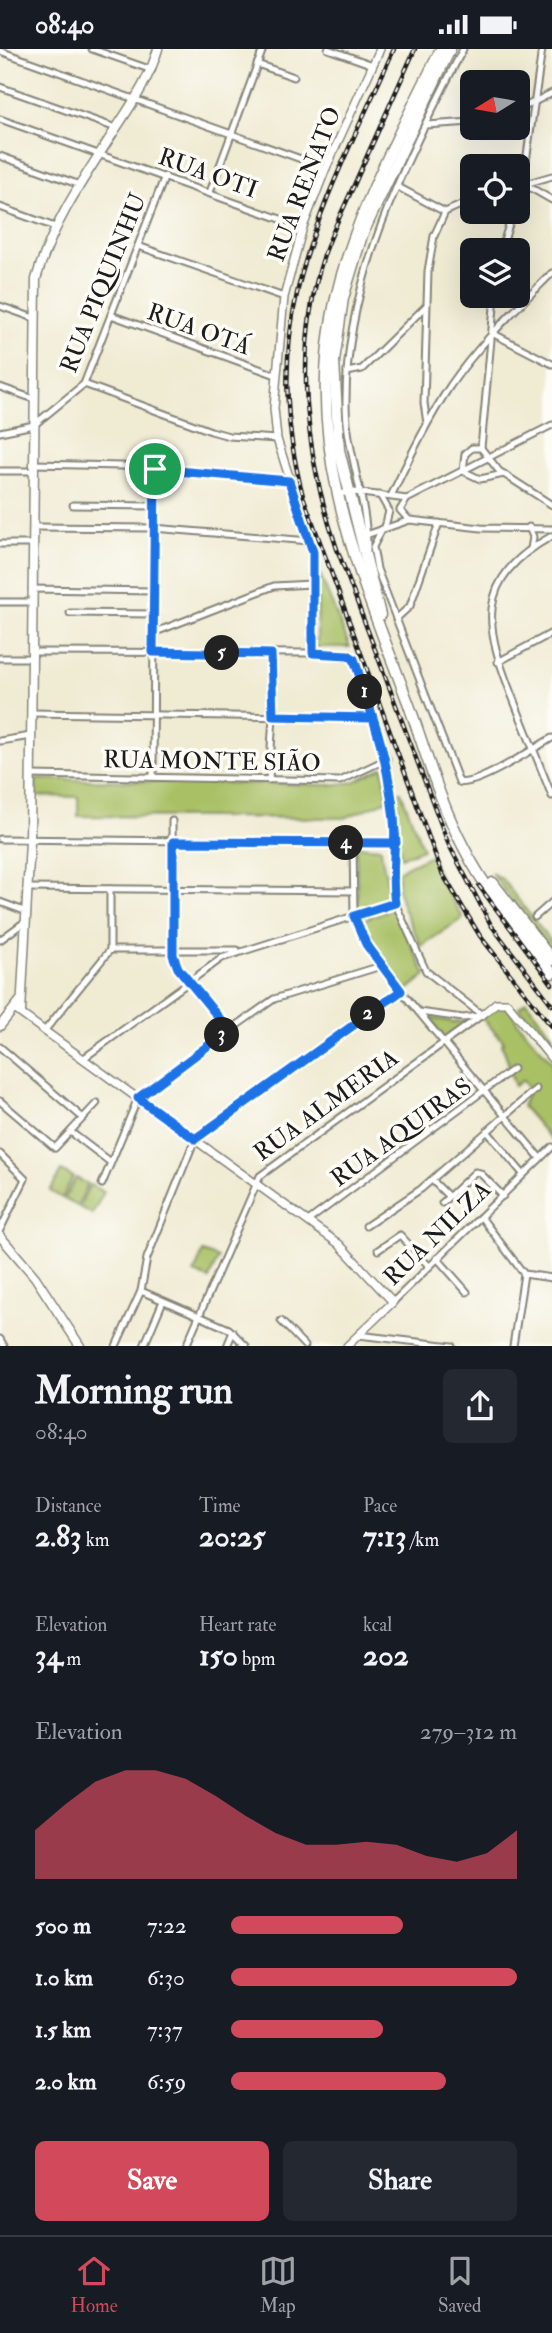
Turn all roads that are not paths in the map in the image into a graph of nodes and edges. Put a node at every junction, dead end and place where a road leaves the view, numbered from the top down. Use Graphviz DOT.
graph roads {
  1 [pos="92,49"];
  2 [pos="158,49"];
  3 [pos="263,49"];
  4 [pos="328,49"];
  5 [pos="380,49"];
  6 [pos="441,49"];
  7 [pos="450,49"];
  8 [pos="471,49"];
  9 [pos="542,49"];
  10 [pos="462,50"];
  11 [pos="0,51"];
  12 [pos="257,64"];
  13 [pos="373,65"];
  14 [pos="152,69"];
  15 [pos="294,77"];
  16 [pos="0,87"];
  17 [pos="552,93"];
  18 [pos="135,100"];
  19 [pos="535,104"];
  20 [pos="530,106"];
  21 [pos="0,119"];
  22 [pos="460,123"];
  23 [pos="426,125"];
  24 [pos="116,128"];
  25 [pos="232,134"];
  26 [pos="100,154"];
  27 [pos="526,154"];
  28 [pos="0,156"];
  29 [pos="326,168"];
  30 [pos="165,176"];
  31 [pos="552,176"];
  32 [pos="530,182"];
  33 [pos="80,185"];
  34 [pos="398,187"];
  35 [pos="530,189"];
  36 [pos="210,192"];
  37 [pos="552,200"];
  38 [pos="460,205"];
  39 [pos="0,207"];
  40 [pos="444,212"];
  41 [pos="55,226"];
  42 [pos="303,227"];
  43 [pos="138,247"];
  44 [pos="552,273"];
  45 [pos="549,281"];
  46 [pos="284,297"];
  47 [pos="0,306"];
  48 [pos="426,306"];
  49 [pos="494,308"];
  50 [pos="111,315"];
  51 [pos="34,318"];
  52 [pos="492,333"];
  53 [pos="552,364"];
  54 [pos="347,372"];
  55 [pos="276,375"];
  56 [pos="84,384"];
  57 [pos="0,387"];
  58 [pos="34,399"];
  59 [pos="427,423"];
  60 [pos="34,425"];
  61 [pos="552,425"];
  62 [pos="0,432"];
  63 [pos="277,439"];
  64 [pos="481,448"];
  65 [pos="488,458"];
  66 [pos="34,468"];
  67 [pos="155,469"];
  68 [pos="0,471"];
  69 [pos="463,471"];
  70 [pos="504,474"];
  71 [pos="289,481"];
  72 [pos="342,493"];
  73 [pos="362,493"];
  74 [pos="380,495"];
  75 [pos="390,496"];
  76 [pos="407,499"];
  77 [pos="73,505"];
  78 [pos="552,505"];
  79 [pos="153,506"];
  80 [pos="341,512"];
  81 [pos="410,520"];
  82 [pos="439,523"];
  83 [pos="34,527"];
  84 [pos="529,527"];
  85 [pos="153,528"];
  86 [pos="384,528"];
  87 [pos="552,529"];
  88 [pos="363,536"];
  89 [pos="552,537"];
  90 [pos="310,541"];
  91 [pos="0,544"];
  92 [pos="33,544"];
  93 [pos="531,549"];
  94 [pos="312,585"];
  95 [pos="32,589"];
  96 [pos="152,591"];
  97 [pos="0,602"];
  98 [pos="32,602"];
  99 [pos="70,613"];
  100 [pos="153,614"];
  101 [pos="396,619"];
  102 [pos="153,633"];
  103 [pos="552,633"];
  104 [pos="153,652"];
  105 [pos="313,653"];
  106 [pos="271,654"];
  107 [pos="32,655"];
  108 [pos="348,655"];
  109 [pos="0,659"];
  110 [pos="498,662"];
  111 [pos="31,713"];
  112 [pos="153,714"];
  113 [pos="273,716"];
  114 [pos="373,718"];
  115 [pos="31,736"];
  116 [pos="552,738"];
  117 [pos="0,741"];
  118 [pos="533,749"];
  119 [pos="387,759"];
  120 [pos="31,775"];
  121 [pos="153,776"];
  122 [pos="268,780"];
  123 [pos="552,796"];
  124 [pos="173,821"];
  125 [pos="0,839"];
  126 [pos="30,841"];
  127 [pos="173,842"];
  128 [pos="353,843"];
  129 [pos="396,843"];
  130 [pos="29,888"];
  131 [pos="110,889"];
  132 [pos="172,889"];
  133 [pos="354,891"];
  134 [pos="0,902"];
  135 [pos="552,902"];
  136 [pos="395,903"];
  137 [pos="28,916"];
  138 [pos="354,916"];
  139 [pos="535,918"];
  140 [pos="0,940"];
  141 [pos="110,950"];
  142 [pos="172,950"];
  143 [pos="240,950"];
  144 [pos="552,960"];
  145 [pos="381,966"];
  146 [pos="552,973"];
  147 [pos="188,980"];
  148 [pos="401,991"];
  149 [pos="22,998"];
  150 [pos="17,1011"];
  151 [pos="419,1012"];
  152 [pos="482,1015"];
  153 [pos="30,1017"];
  154 [pos="0,1026"];
  155 [pos="46,1029"];
  156 [pos="229,1030"];
  157 [pos="445,1043"];
  158 [pos="0,1047"];
  159 [pos="84,1058"];
  160 [pos="552,1059"];
  161 [pos="513,1069"];
  162 [pos="536,1089"];
  163 [pos="485,1092"];
  164 [pos="138,1098"];
  165 [pos="0,1101"];
  166 [pos="97,1103"];
  167 [pos="504,1115"];
  168 [pos="83,1118"];
  169 [pos="486,1131"];
  170 [pos="72,1133"];
  171 [pos="195,1139"];
  172 [pos="552,1147"];
  173 [pos="0,1154"];
  174 [pos="540,1158"];
  175 [pos="110,1162"];
  176 [pos="523,1174"];
  177 [pos="432,1180"];
  178 [pos="255,1183"];
  179 [pos="103,1184"];
  180 [pos="449,1196"];
  181 [pos="503,1196"];
  182 [pos="442,1203"];
  183 [pos="481,1217"];
  184 [pos="308,1221"];
  185 [pos="366,1226"];
  186 [pos="0,1230"];
  187 [pos="0,1235"];
  188 [pos="378,1250"];
  189 [pos="437,1258"];
  190 [pos="429,1266"];
  191 [pos="524,1274"];
  192 [pos="552,1278"];
  193 [pos="141,1291"];
  194 [pos="467,1292"];
  195 [pos="163,1301"];
  196 [pos="393,1302"];
  197 [pos="199,1315"];
  198 [pos="281,1321"];
  199 [pos="233,1332"];
  200 [pos="358,1335"];
  201 [pos="0,1339"];
  202 [pos="4,1346"];
  203 [pos="80,1346"];
  204 [pos="116,1346"];
  205 [pos="144,1346"];
  206 [pos="186,1346"];
  207 [pos="228,1346"];
  208 [pos="246,1346"];
  209 [pos="305,1346"];
  210 [pos="347,1346"];
  211 [pos="452,1346"];
  212 [pos="513,1346"];
  1 -- 14 [label="street"];
  2 -- 14 [label="main road"];
  3 -- 12 [label="street"];
  4 -- 13 [label="street"];
  5 -- 13 [label="street, RUA RENATO"];
  6 -- 72 [label="highway"];
  7 -- 72 [label="highway"];
  8 -- 10 [label="street"];
  9 -- 19 [label="street"];
  10 -- 23 [label="street"];
  11 -- 18 [label="street"];
  12 -- 15 [label="street"];
  12 -- 25 [label="street"];
  13 -- 29 [label="street, RUA RENATO"];
  14 -- 18 [label="main road"];
  16 -- 24 [label="street"];
  17 -- 19 [label="street"];
  18 -- 24 [label="main road"];
  18 -- 25 [label="street"];
  19 -- 20 [label="street"];
  19 -- 27 [label="street"];
  21 -- 26 [label="street, RUA OTI"];
  22 -- 23 [label="street"];
  23 -- 34 [label="street"];
  24 -- 26 [label="main road"];
  25 -- 29 [label="street"];
  25 -- 36 [label="street"];
  26 -- 30 [label="street, RUA OTI"];
  26 -- 33 [label="main road"];
  28 -- 33 [label="street"];
  29 -- 42 [label="street, RUA RENATO"];
  30 -- 36 [label="street, RUA OTI"];
  30 -- 43 [label="street, RUA PIQUINHU"];
  31 -- 32 [label="street"];
  33 -- 41 [label="main road"];
  34 -- 40 [label="street"];
  34 -- 54 [label="street"];
  35 -- 37 [label="street"];
  36 -- 42 [label="street, RUA OTI"];
  38 -- 40 [label="street"];
  39 -- 41 [label="street"];
  40 -- 48 [label="street"];
  41 -- 51 [label="main road"];
  42 -- 46 [label="street, RUA RENATO"];
  43 -- 46 [label="street"];
  43 -- 50 [label="street, RUA PIQUINHU"];
  44 -- 45 [label="street"];
  45 -- 52 [label="street"];
  46 -- 55 [label="street, RUA RENATO"];
  47 -- 51 [label="street"];
  48 -- 54 [label="street"];
  48 -- 59 [label="street"];
  49 -- 52 [label="street"];
  50 -- 55 [label="street, RUA OTÁ"];
  50 -- 56 [label="street, RUA PIQUINHU"];
  51 -- 58 [label="main road"];
  52 -- 53 [label="street"];
  52 -- 59 [label="street"];
  52 -- 64 [label="street"];
  54 -- 73 [label="street"];
  55 -- 63 [label="street, RUA RENATO"];
  56 -- 60 [label="street, RUA PIQUINHU"];
  56 -- 63 [label="street"];
  57 -- 58 [label="street"];
  58 -- 60 [label="main road"];
  59 -- 75 [label="street"];
  60 -- 62 [label="street"];
  60 -- 66 [label="main road"];
  61 -- 65 [label="street"];
  63 -- 71 [label="street, RUA RENATO"];
  64 -- 65 [label="street"];
  64 -- 69 [label="street"];
  65 -- 69 [label="street"];
  65 -- 70 [label="street"];
  66 -- 67 [label="street"];
  66 -- 68 [label="street"];
  66 -- 83 [label="main road"];
  67 -- 71 [label="street"];
  67 -- 79 [label="street"];
  69 -- 70 [label="street"];
  69 -- 76 [label="street"];
  70 -- 78 [label="street"];
  71 -- 90 [label="street, RUA RENATO"];
  72 -- 73 [label="street"];
  72 -- 80 [label="highway"];
  72 -- 88 [label="highway"];
  73 -- 74 [label="street"];
  73 -- 88 [label="street"];
  74 -- 75 [label="street"];
  74 -- 86 [label="street"];
  75 -- 76 [label="street"];
  76 -- 81 [label="street"];
  77 -- 79 [label="street"];
  79 -- 85 [label="street"];
  80 -- 88 [label="highway"];
  80 -- 146 [label="highway"];
  81 -- 82 [label="street"];
  81 -- 86 [label="street"];
  82 -- 84 [label="street"];
  82 -- 101 [label="street"];
  83 -- 85 [label="street"];
  83 -- 92 [label="main road"];
  84 -- 87 [label="street"];
  84 -- 93 [label="street"];
  85 -- 90 [label="street"];
  85 -- 96 [label="street"];
  86 -- 88 [label="street"];
  86 -- 101 [label="street"];
  88 -- 144 [label="highway"];
  89 -- 93 [label="street"];
  90 -- 94 [label="street, RUA RENATO"];
  91 -- 92 [label="street"];
  92 -- 95 [label="main road"];
  93 -- 110 [label="street"];
  94 -- 102 [label="street"];
  94 -- 105 [label="street, RUA RENATO"];
  95 -- 96 [label="street"];
  95 -- 98 [label="main road"];
  96 -- 100 [label="street"];
  97 -- 98 [label="street"];
  98 -- 107 [label="main road"];
  99 -- 100 [label="street"];
  100 -- 102 [label="street"];
  101 -- 118 [label="street"];
  102 -- 104 [label="street"];
  103 -- 110 [label="street"];
  104 -- 106 [label="street"];
  104 -- 107 [label="street"];
  104 -- 112 [label="street"];
  105 -- 106 [label="street"];
  105 -- 108 [label="street"];
  106 -- 113 [label="street"];
  107 -- 109 [label="street"];
  107 -- 111 [label="main road"];
  108 -- 114 [label="street"];
  110 -- 118 [label="street"];
  111 -- 112 [label="street"];
  111 -- 115 [label="main road"];
  112 -- 113 [label="street"];
  112 -- 121 [label="street"];
  113 -- 114 [label="street"];
  113 -- 122 [label="street"];
  114 -- 119 [label="street"];
  115 -- 117 [label="street"];
  115 -- 120 [label="main road"];
  116 -- 118 [label="street"];
  118 -- 123 [label="street"];
  119 -- 122 [label="street, RUA MONTE SIÃO"];
  119 -- 129 [label="street"];
  120 -- 121 [label="street, RUA MONTE SIÃO"];
  120 -- 126 [label="main road"];
  121 -- 122 [label="street, RUA MONTE SIÃO"];
  124 -- 127 [label="street"];
  125 -- 126 [label="street"];
  126 -- 127 [label="street"];
  126 -- 130 [label="main road"];
  127 -- 128 [label="street"];
  127 -- 132 [label="street"];
  128 -- 129 [label="street"];
  128 -- 133 [label="street"];
  129 -- 136 [label="street"];
  130 -- 131 [label="street"];
  130 -- 137 [label="main road"];
  131 -- 132 [label="street"];
  131 -- 141 [label="street"];
  132 -- 133 [label="street"];
  132 -- 142 [label="street"];
  133 -- 138 [label="street"];
  134 -- 137 [label="street"];
  135 -- 139 [label="street"];
  136 -- 138 [label="street"];
  136 -- 152 [label="street"];
  137 -- 140 [label="street"];
  137 -- 149 [label="main road"];
  138 -- 143 [label="street"];
  138 -- 145 [label="street"];
  141 -- 142 [label="street"];
  141 -- 155 [label="street"];
  142 -- 143 [label="street"];
  142 -- 147 [label="street"];
  143 -- 147 [label="street"];
  145 -- 148 [label="street"];
  145 -- 156 [label="street"];
  147 -- 156 [label="street"];
  147 -- 159 [label="street"];
  148 -- 151 [label="street"];
  148 -- 171 [label="street"];
  149 -- 150 [label="main road"];
  149 -- 153 [label="street"];
  150 -- 153 [label="street"];
  150 -- 154 [label="main road"];
  151 -- 152 [label="street"];
  151 -- 157 [label="street"];
  152 -- 157 [label="street, RUA ALMERIA"];
  152 -- 160 [label="street, RUA ALMERIA"];
  153 -- 155 [label="street"];
  155 -- 159 [label="street"];
  156 -- 164 [label="street"];
  157 -- 163 [label="street"];
  157 -- 178 [label="street, RUA ALMERIA"];
  158 -- 168 [label="street"];
  159 -- 164 [label="street"];
  161 -- 163 [label="street, RUA AQUIRAS"];
  162 -- 167 [label="street"];
  163 -- 167 [label="street"];
  163 -- 184 [label="street, RUA AQUIRAS"];
  164 -- 171 [label="street"];
  164 -- 175 [label="street"];
  165 -- 170 [label="street"];
  166 -- 168 [label="street"];
  167 -- 169 [label="street"];
  167 -- 174 [label="street"];
  168 -- 170 [label="street"];
  169 -- 176 [label="street"];
  169 -- 177 [label="street"];
  170 -- 175 [label="street"];
  171 -- 178 [label="street"];
  171 -- 193 [label="street"];
  172 -- 174 [label="street, RUA NILZA"];
  173 -- 186 [label="street"];
  174 -- 176 [label="street, RUA NILZA"];
  175 -- 179 [label="street"];
  176 -- 181 [label="street, RUA NILZA"];
  177 -- 180 [label="street"];
  177 -- 185 [label="street"];
  178 -- 184 [label="street"];
  178 -- 197 [label="street, RUA ALMERIA"];
  180 -- 181 [label="street"];
  180 -- 182 [label="street"];
  181 -- 183 [label="street, RUA NILZA"];
  183 -- 189 [label="street, RUA NILZA"];
  183 -- 191 [label="street"];
  184 -- 196 [label="street"];
  187 -- 203 [label="main road"];
  188 -- 190 [label="street"];
  189 -- 190 [label="street, RUA NILZA"];
  189 -- 194 [label="street"];
  190 -- 196 [label="street, RUA NILZA"];
  191 -- 192 [label="street"];
  191 -- 212 [label="street"];
  193 -- 195 [label="street"];
  193 -- 204 [label="street"];
  195 -- 197 [label="street"];
  195 -- 205 [label="street"];
  196 -- 200 [label="street, RUA NILZA"];
  197 -- 199 [label="street"];
  197 -- 206 [label="street, RUA ALMERIA"];
  198 -- 209 [label="street"];
  199 -- 207 [label="street"];
  199 -- 208 [label="street"];
  200 -- 210 [label="street, RUA NILZA"];
  200 -- 211 [label="street"];
  201 -- 202 [label="street"];
}
